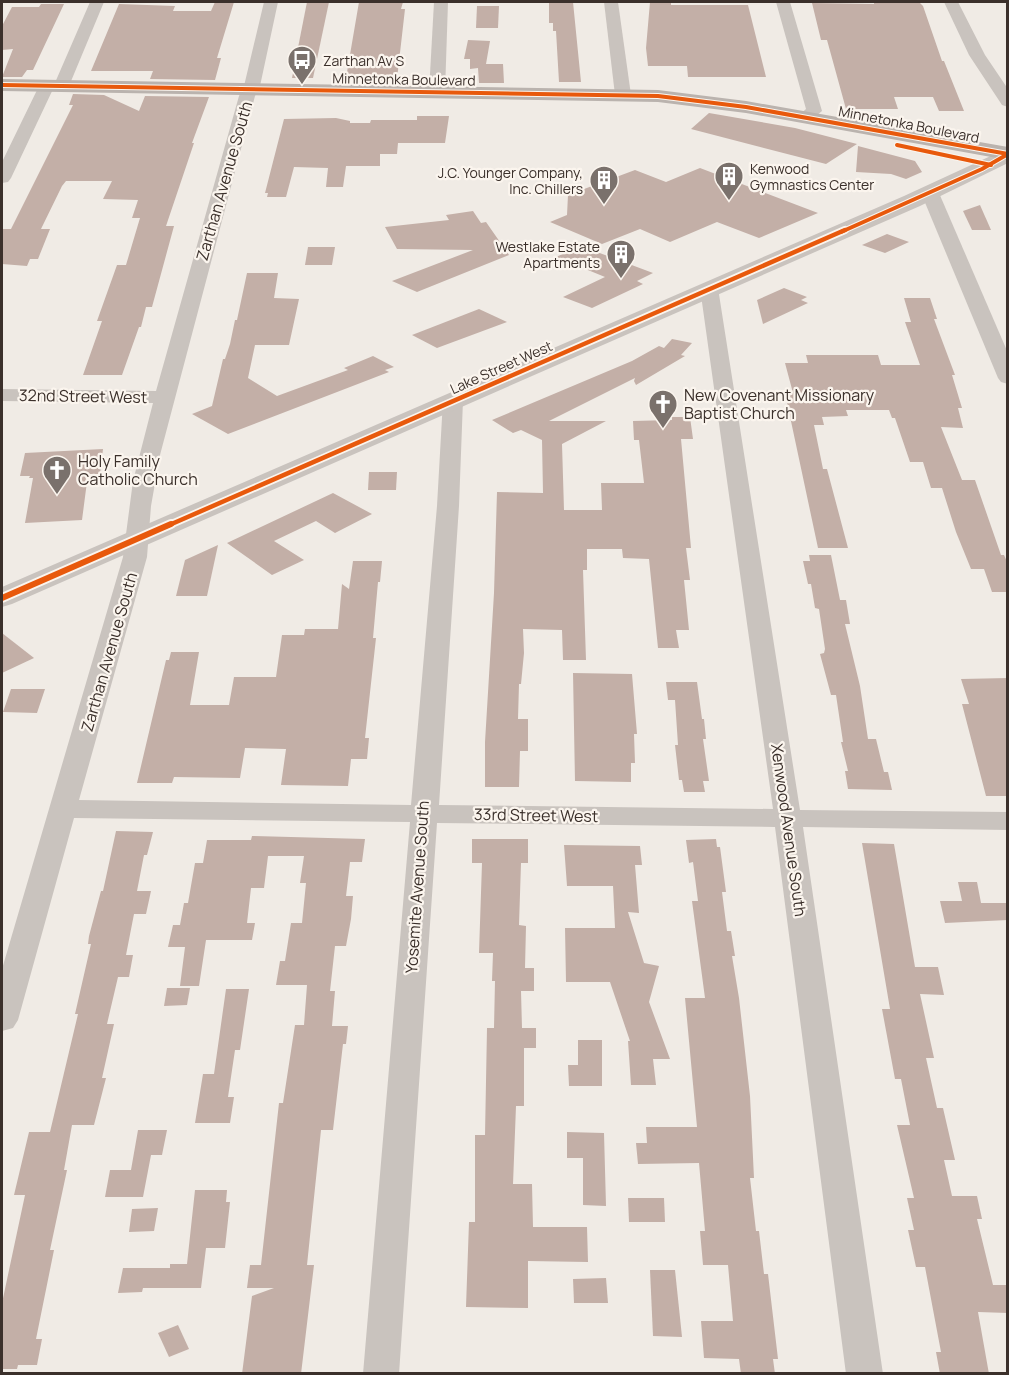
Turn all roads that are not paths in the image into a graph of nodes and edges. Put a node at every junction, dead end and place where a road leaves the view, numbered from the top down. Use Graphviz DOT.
graph roads {
  1 [pos="97,2"];
  2 [pos="271,2"];
  3 [pos="441,2"];
  4 [pos="611,2"];
  5 [pos="783,2"];
  6 [pos="951,2"];
  7 [pos="2,86"];
  8 [pos="54,86"];
  9 [pos="251,89"];
  10 [pos="437,92"];
  11 [pos="622,95"];
  12 [pos="1008,102"];
  13 [pos="805,117"];
  14 [pos="1003,160"];
  15 [pos="2,178"];
  16 [pos="930,193"];
  17 [pos="710,288"];
  18 [pos="1008,378"];
  19 [pos="2,394"];
  20 [pos="165,397"];
  21 [pos="453,400"];
  22 [pos="136,539"];
  23 [pos="2,598"];
  24 [pos="64,809"];
  25 [pos="423,814"];
  26 [pos="788,819"];
  27 [pos="1008,821"];
  28 [pos="2,1020"];
  29 [pos="381,1374"];
  30 [pos="865,1374"];
  1 -- 8 [label="street"];
  2 -- 9 [label="street, Zarthan Avenue South"];
  3 -- 10 [label="street"];
  4 -- 11 [label="street"];
  5 -- 13 [label="street"];
  6 -- 12 [label="street"];
  7 -- 8 [label="main road, Minnetonka Boulevard"];
  8 -- 9 [label="main road, Minnetonka Boulevard"];
  8 -- 15 [label="street"];
  9 -- 10 [label="main road, Minnetonka Boulevard"];
  9 -- 20 [label="street, Zarthan Avenue South"];
  10 -- 11 [label="main road, Minnetonka Boulevard"];
  11 -- 13 [label="main road, Minnetonka Boulevard"];
  13 -- 14 [label="main road, Minnetonka Boulevard"];
  14 -- 16 [label="street, Lake Street West"];
  16 -- 17 [label="street, Lake Street West"];
  16 -- 18 [label="street"];
  17 -- 21 [label="street, Lake Street West"];
  17 -- 26 [label="street, Xenwood Avenue South"];
  19 -- 20 [label="street, 32nd Street West"];
  20 -- 22 [label="street, Zarthan Avenue South"];
  21 -- 22 [label="street, Lake Street West"];
  21 -- 25 [label="street, Yosemite Avenue South"];
  22 -- 23 [label="street, Lake Street West"];
  22 -- 24 [label="street, Zarthan Avenue South"];
  24 -- 25 [label="street, 33rd Street West"];
  24 -- 28 [label="street, Zarthan Avenue South"];
  25 -- 26 [label="street, 33rd Street West"];
  25 -- 29 [label="street, Yosemite Avenue South"];
  26 -- 27 [label="street, 33rd Street West"];
  26 -- 30 [label="street, Xenwood Avenue South"];
}
